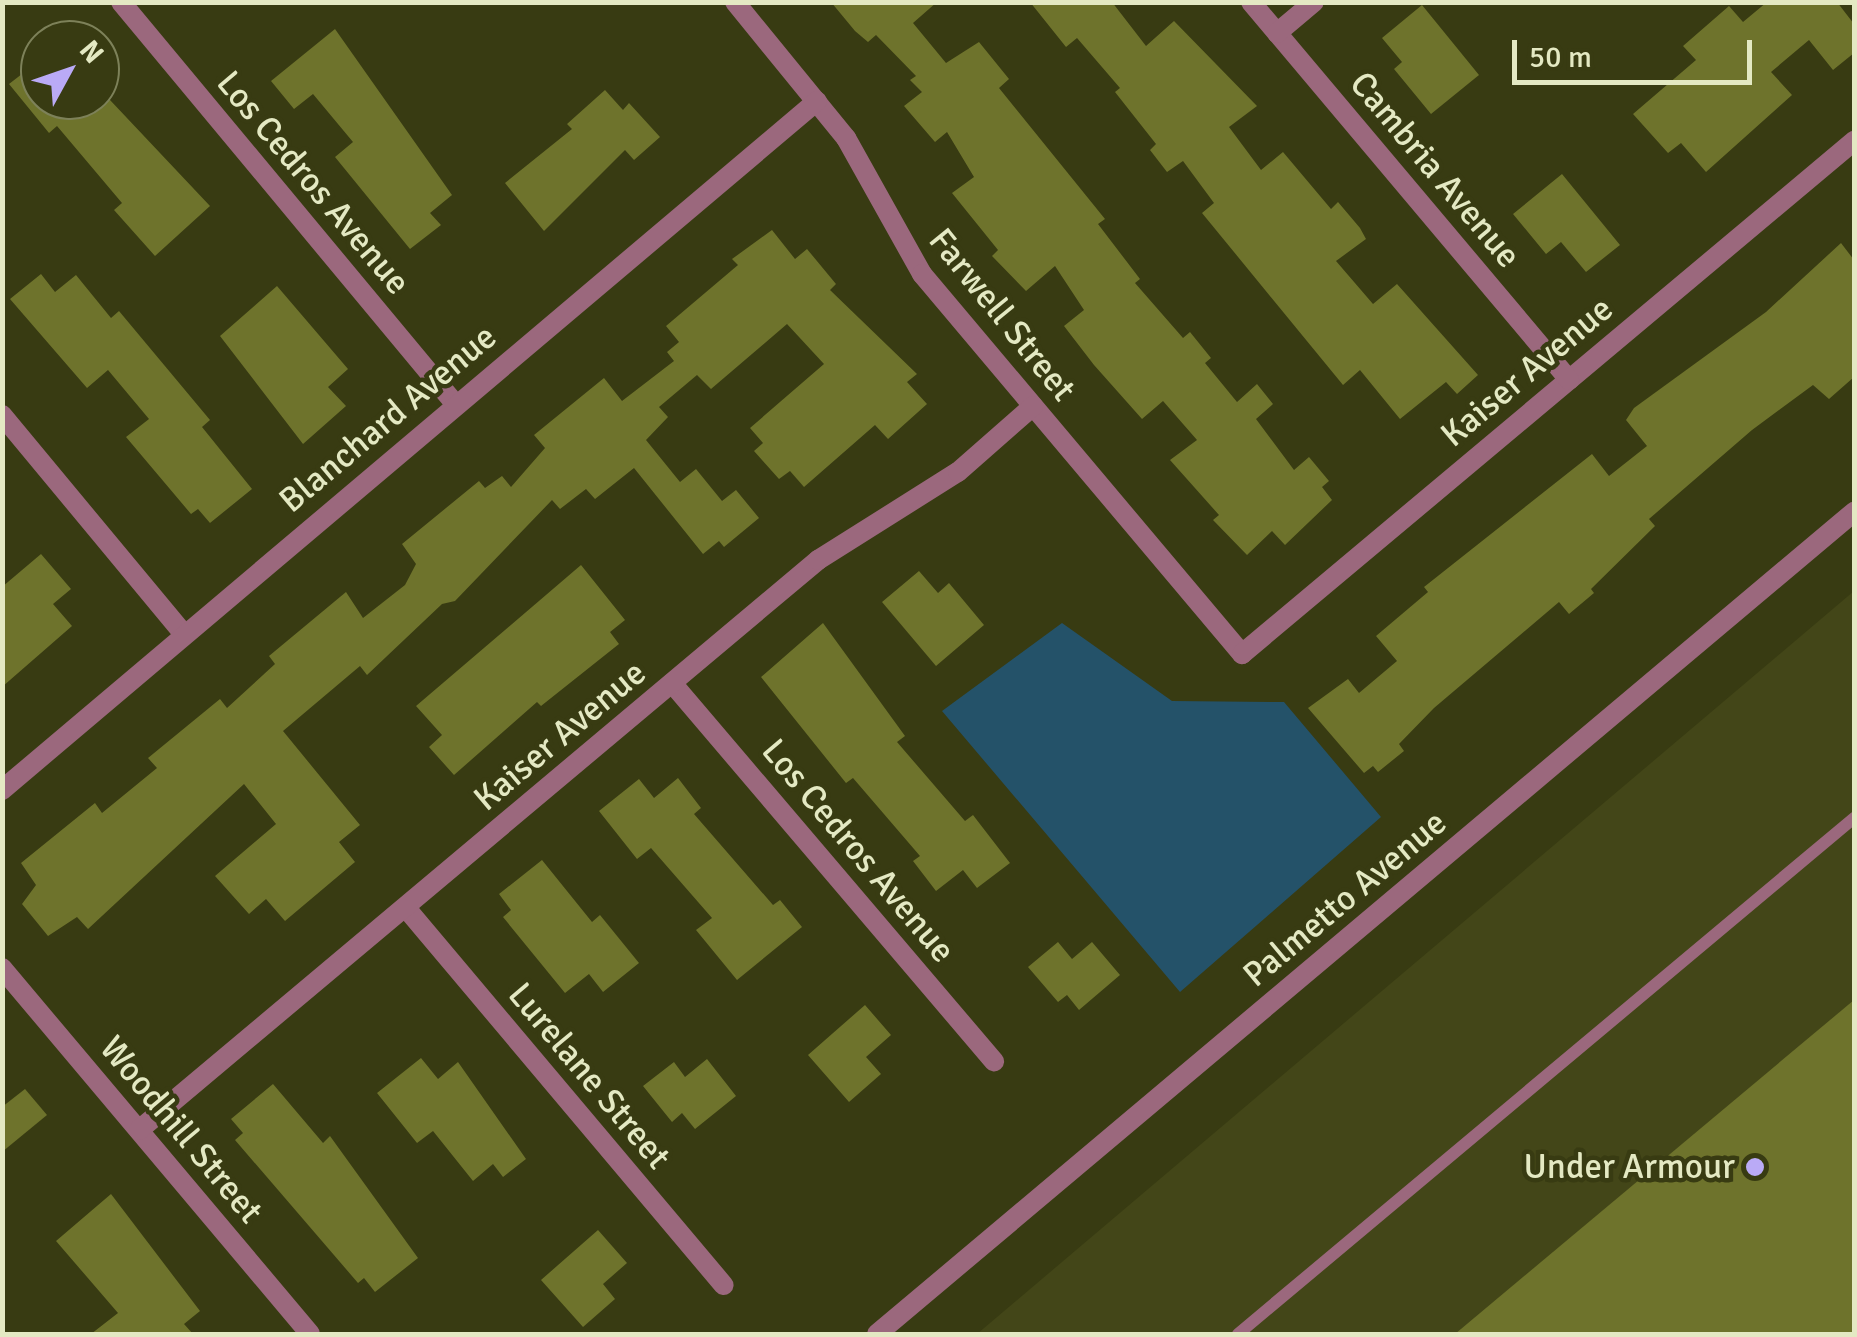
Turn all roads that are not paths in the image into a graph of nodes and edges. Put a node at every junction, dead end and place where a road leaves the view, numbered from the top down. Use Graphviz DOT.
graph roads {
  1 [pos="121,2"];
  2 [pos="734,2"];
  3 [pos="1252,2"];
  4 [pos="1314,2"];
  5 [pos="1277,33"];
  6 [pos="817,101"];
  7 [pos="1854,141"];
  8 [pos="1569,380"];
  9 [pos="456,405"];
  10 [pos="1033,406"];
  11 [pos="2,415"];
  12 [pos="1854,512"];
  13 [pos="183,633"];
  14 [pos="1242,654"];
  15 [pos="672,683"];
  16 [pos="2,790"];
  17 [pos="1854,818"];
  18 [pos="406,908"];
  19 [pos="2,968"];
  20 [pos="994,1061"];
  21 [pos="139,1130"];
  22 [pos="723,1285"];
  23 [pos="310,1334"];
  24 [pos="877,1334"];
  25 [pos="1238,1334"];
  1 -- 9 [label="street, Los Cedros Avenue"];
  2 -- 6 [label="street, Farwell Street"];
  3 -- 5 [label="street, Cambria Avenue"];
  4 -- 5 [label="street"];
  5 -- 8 [label="street, Cambria Avenue"];
  6 -- 9 [label="street, Blanchard Avenue"];
  6 -- 10 [label="street, Farwell Street"];
  7 -- 8 [label="street, Kaiser Avenue"];
  8 -- 14 [label="street, Kaiser Avenue"];
  9 -- 13 [label="street, Blanchard Avenue"];
  10 -- 14 [label="street, Farwell Street"];
  10 -- 15 [label="street, Kaiser Avenue"];
  11 -- 13 [label="street"];
  12 -- 24 [label="street, Palmetto Avenue"];
  13 -- 16 [label="street, Blanchard Avenue"];
  15 -- 18 [label="street, Kaiser Avenue"];
  15 -- 20 [label="street, Los Cedros Avenue"];
  17 -- 25 [label="lane"];
  18 -- 21 [label="street, Kaiser Avenue"];
  18 -- 22 [label="street, Lurelane Street"];
  19 -- 21 [label="street, Woodhill Street"];
  21 -- 23 [label="street, Woodhill Street"];
}
